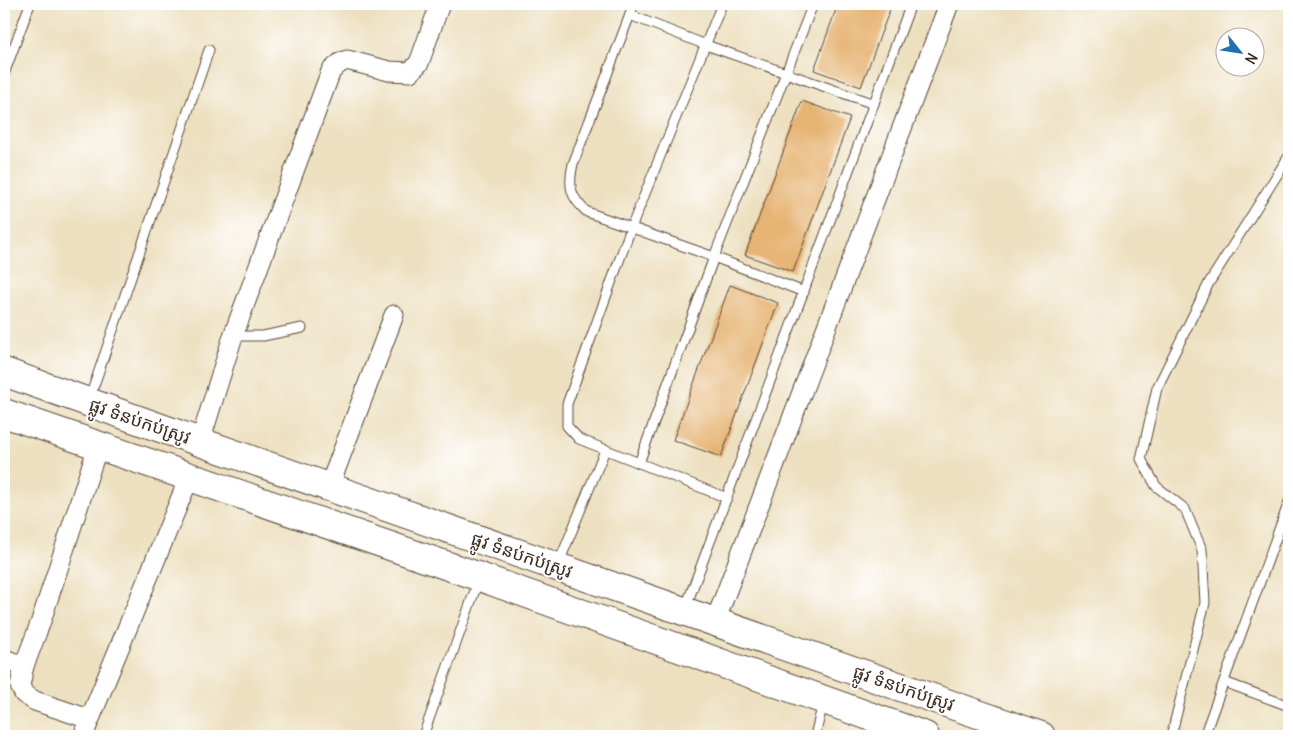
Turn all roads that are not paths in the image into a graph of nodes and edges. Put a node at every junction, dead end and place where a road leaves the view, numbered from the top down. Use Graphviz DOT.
graph roads {
  1 [pos="30,4"];
  2 [pos="440,4"];
  3 [pos="634,4"];
  4 [pos="722,4"];
  5 [pos="813,4"];
  6 [pos="912,4"];
  7 [pos="949,4"];
  8 [pos="630,15"];
  9 [pos="706,45"];
  10 [pos="209,50"];
  11 [pos="4,74"];
  12 [pos="786,74"];
  13 [pos="874,104"];
  14 [pos="1289,156"];
  15 [pos="631,228"];
  16 [pos="714,257"];
  17 [pos="804,292"];
  18 [pos="394,315"];
  19 [pos="302,328"];
  20 [pos="234,336"];
  21 [pos="4,372"];
  22 [pos="88,403"];
  23 [pos="4,413"];
  24 [pos="200,442"];
  25 [pos="98,446"];
  26 [pos="605,450"];
  27 [pos="639,463"];
  28 [pos="189,478"];
  29 [pos="330,487"];
  30 [pos="727,498"];
  31 [pos="1289,502"];
  32 [pos="557,567"];
  33 [pos="480,577"];
  34 [pos="684,612"];
  35 [pos="715,622"];
  36 [pos="4,660"];
  37 [pos="24,666"];
  38 [pos="1224,682"];
  39 [pos="824,701"];
  40 [pos="1289,706"];
  41 [pos="86,727"];
  42 [pos="423,736"];
  43 [pos="815,736"];
  44 [pos="925,736"];
  45 [pos="1041,736"];
  46 [pos="1172,736"];
  47 [pos="1204,736"];
  1 -- 11 [label="lane"];
  2 -- 20 [label="street"];
  3 -- 8 [label="lane"];
  4 -- 9 [label="lane"];
  5 -- 12 [label="lane"];
  6 -- 13 [label="lane"];
  7 -- 35 [label="street"];
  8 -- 9 [label="lane"];
  8 -- 15 [label="lane"];
  9 -- 12 [label="lane"];
  9 -- 15 [label="lane"];
  10 -- 22 [label="lane"];
  12 -- 13 [label="lane"];
  12 -- 16 [label="lane"];
  13 -- 17 [label="lane"];
  14 -- 46 [label="lane"];
  15 -- 16 [label="lane"];
  15 -- 26 [label="lane"];
  16 -- 17 [label="lane"];
  16 -- 27 [label="lane"];
  17 -- 30 [label="lane"];
  18 -- 29 [label="street"];
  19 -- 20 [label="lane"];
  20 -- 24 [label="street"];
  21 -- 22 [label="main road, ផ្លូវ ទំនប់កប់ស្រូវ"];
  22 -- 24 [label="main road, ផ្លូវ ទំនប់កប់ស្រូវ"];
  23 -- 25 [label="main road, ផ្លូវ ទំនប់កប់ស្រូវ"];
  24 -- 29 [label="main road, ផ្លូវ ទំនប់កប់ស្រូវ"];
  25 -- 28 [label="main road, ផ្លូវ ទំនប់កប់ស្រូវ"];
  25 -- 37 [label="street"];
  26 -- 27 [label="lane"];
  26 -- 32 [label="lane"];
  27 -- 30 [label="lane"];
  28 -- 33 [label="main road, ផ្លូវ ទំនប់កប់ស្រូវ"];
  28 -- 41 [label="street"];
  29 -- 32 [label="main road, ផ្លូវ ទំនប់កប់ស្រូវ"];
  30 -- 34 [label="lane"];
  31 -- 38 [label="lane"];
  32 -- 34 [label="main road, ផ្លូវ ទំនប់កប់ស្រូវ"];
  33 -- 39 [label="main road, ផ្លូវ ទំនប់កប់ស្រូវ"];
  33 -- 42 [label="lane"];
  34 -- 35 [label="main road, ផ្លូវ ទំនប់កប់ស្រូវ"];
  35 -- 45 [label="main road, ផ្លូវ ទំនប់កប់ស្រូវ"];
  36 -- 37 [label="street"];
  37 -- 41 [label="street"];
  38 -- 40 [label="lane"];
  38 -- 47 [label="lane"];
  39 -- 43 [label="lane"];
  39 -- 44 [label="main road, ផ្លូវ ទំនប់កប់ស្រូវ"];
}
